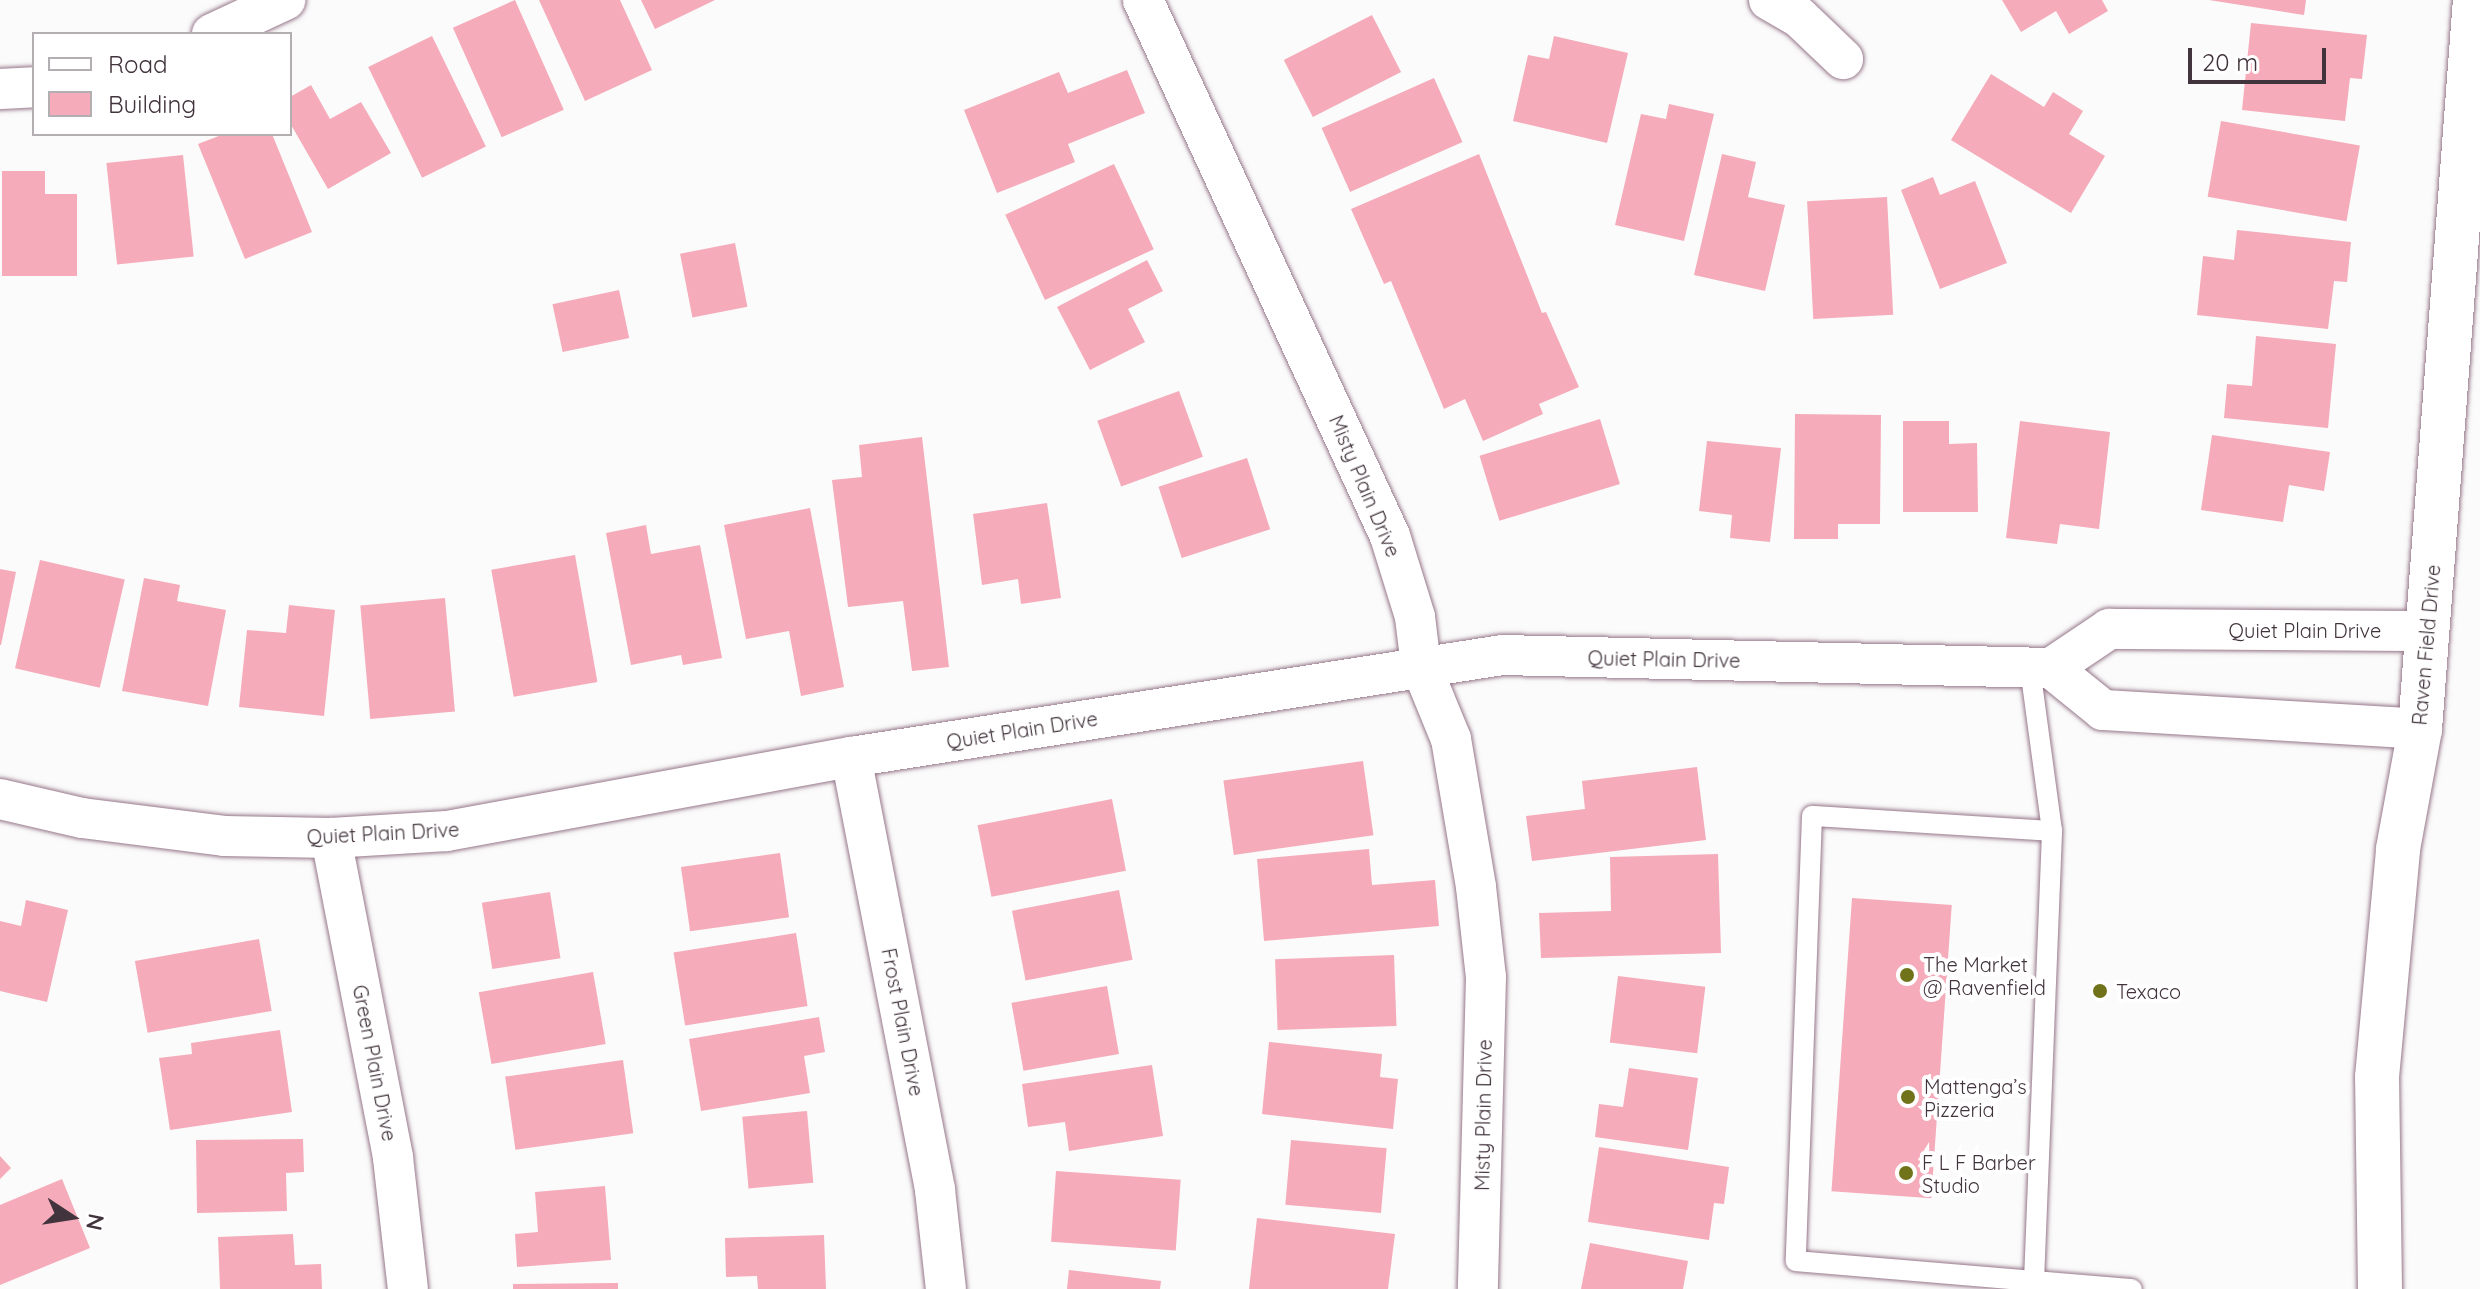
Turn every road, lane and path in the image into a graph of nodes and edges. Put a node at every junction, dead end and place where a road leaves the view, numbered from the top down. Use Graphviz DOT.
graph roads {
  1 [pos="285,0"];
  2 [pos="1143,0"];
  3 [pos="1769,0"];
  4 [pos="2475,0"];
  5 [pos="216,32"];
  6 [pos="1843,59"];
  7 [pos="32,87"];
  8 [pos="0,89"];
  9 [pos="2428,631"];
  10 [pos="1421,666"];
  11 [pos="2041,668"];
  12 [pos="2420,729"];
  13 [pos="851,757"];
  14 [pos="0,799"];
  15 [pos="2052,831"];
  16 [pos="331,838"];
  17 [pos="2034,1281"];
  18 [pos="408,1289"];
  19 [pos="946,1289"];
  20 [pos="1478,1289"];
  21 [pos="2132,1289"];
  22 [pos="2380,1289"];
  1 -- 5 [label="street"];
  2 -- 10 [label="street, Misty Plain Drive"];
  3 -- 6 [label="street"];
  4 -- 9 [label="street, Raven Field Drive"];
  7 -- 8 [label="street"];
  9 -- 11 [label="street, Quiet Plain Drive"];
  9 -- 12 [label="street, Raven Field Drive"];
  10 -- 11 [label="street, Quiet Plain Drive"];
  10 -- 13 [label="street, Quiet Plain Drive"];
  10 -- 20 [label="street, Misty Plain Drive"];
  11 -- 12 [label="street"];
  11 -- 15 [label="lane"];
  12 -- 22 [label="street, Raven Field Drive"];
  13 -- 16 [label="street, Quiet Plain Drive"];
  13 -- 19 [label="street, Frost Plain Drive"];
  14 -- 16 [label="street, Quiet Plain Drive"];
  15 -- 17 [label="lane"];
  15 -- 17 [label="lane"];
  16 -- 18 [label="street, Green Plain Drive"];
  17 -- 21 [label="lane"];
}
